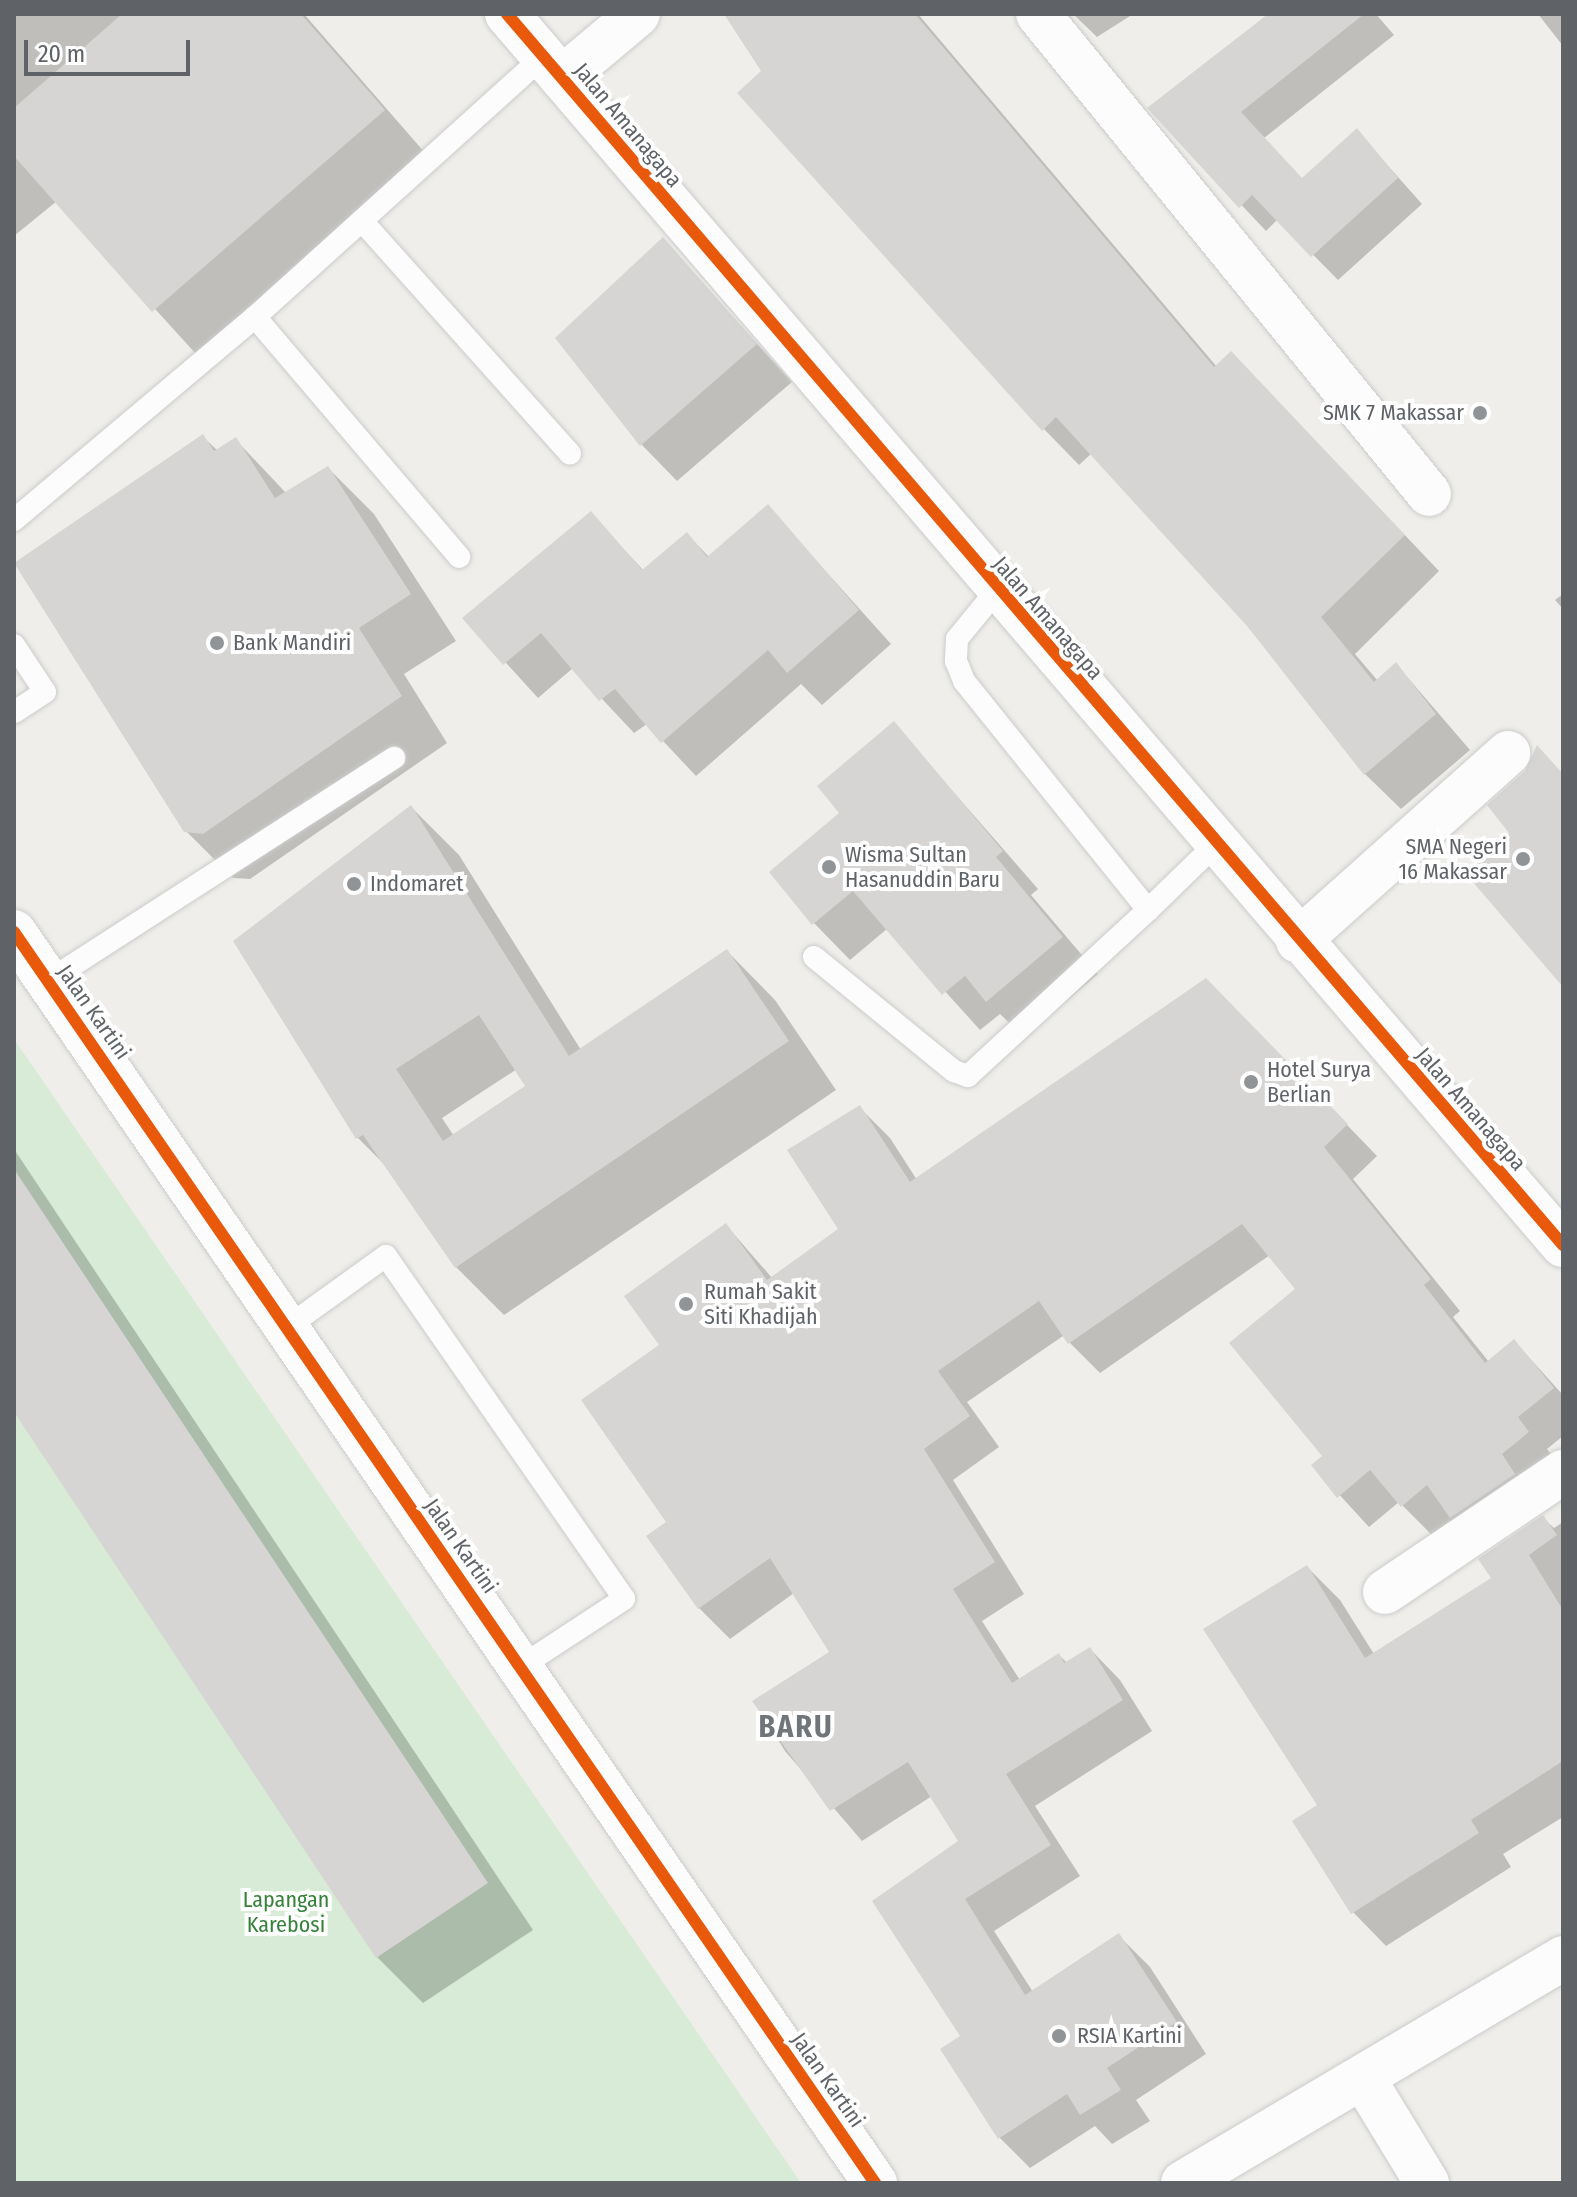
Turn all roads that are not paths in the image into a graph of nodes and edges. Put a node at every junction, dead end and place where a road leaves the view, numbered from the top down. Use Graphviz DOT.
graph roads {
  1 [pos="507,14"];
  2 [pos="638,14"];
  3 [pos="1038,14"];
  4 [pos="552,68"];
  5 [pos="362,221"];
  6 [pos="255,317"];
  7 [pos="570,454"];
  8 [pos="1429,494"];
  9 [pos="14,520"];
  10 [pos="459,557"];
  11 [pos="997,590"];
  12 [pos="14,645"];
  13 [pos="14,712"];
  14 [pos="1508,753"];
  15 [pos="394,758"];
  16 [pos="1217,843"];
  17 [pos="1148,910"];
  18 [pos="14,932"];
  19 [pos="1298,941"];
  20 [pos="814,957"];
  21 [pos="48,981"];
  22 [pos="1563,1245"];
  23 [pos="286,1328"];
  24 [pos="1563,1472"];
  25 [pos="1385,1592"];
  26 [pos="520,1667"];
  27 [pos="1563,1958"];
  28 [pos="1363,2078"];
  29 [pos="875,2183"];
  30 [pos="1183,2183"];
  31 [pos="1427,2183"];
  1 -- 4 [label="street, Jalan Amanagapa"];
  2 -- 4 [label="street"];
  3 -- 8 [label="street"];
  4 -- 5 [label="lane"];
  4 -- 11 [label="street, Jalan Amanagapa"];
  5 -- 6 [label="lane"];
  5 -- 7 [label="lane"];
  6 -- 9 [label="lane"];
  6 -- 10 [label="lane"];
  11 -- 16 [label="street, Jalan Amanagapa"];
  11 -- 17 [label="lane"];
  12 -- 13 [label="lane"];
  14 -- 19 [label="street"];
  15 -- 21 [label="lane"];
  16 -- 17 [label="lane"];
  16 -- 19 [label="street, Jalan Amanagapa"];
  17 -- 20 [label="lane"];
  18 -- 21 [label="street, Jalan Kartini"];
  19 -- 22 [label="street, Jalan Amanagapa"];
  21 -- 23 [label="street, Jalan Kartini"];
  23 -- 26 [label="street, Jalan Kartini"];
  23 -- 26 [label="lane"];
  24 -- 25 [label="street"];
  26 -- 29 [label="street, Jalan Kartini"];
  27 -- 28 [label="street"];
  28 -- 30 [label="street"];
  28 -- 31 [label="street"];
}
